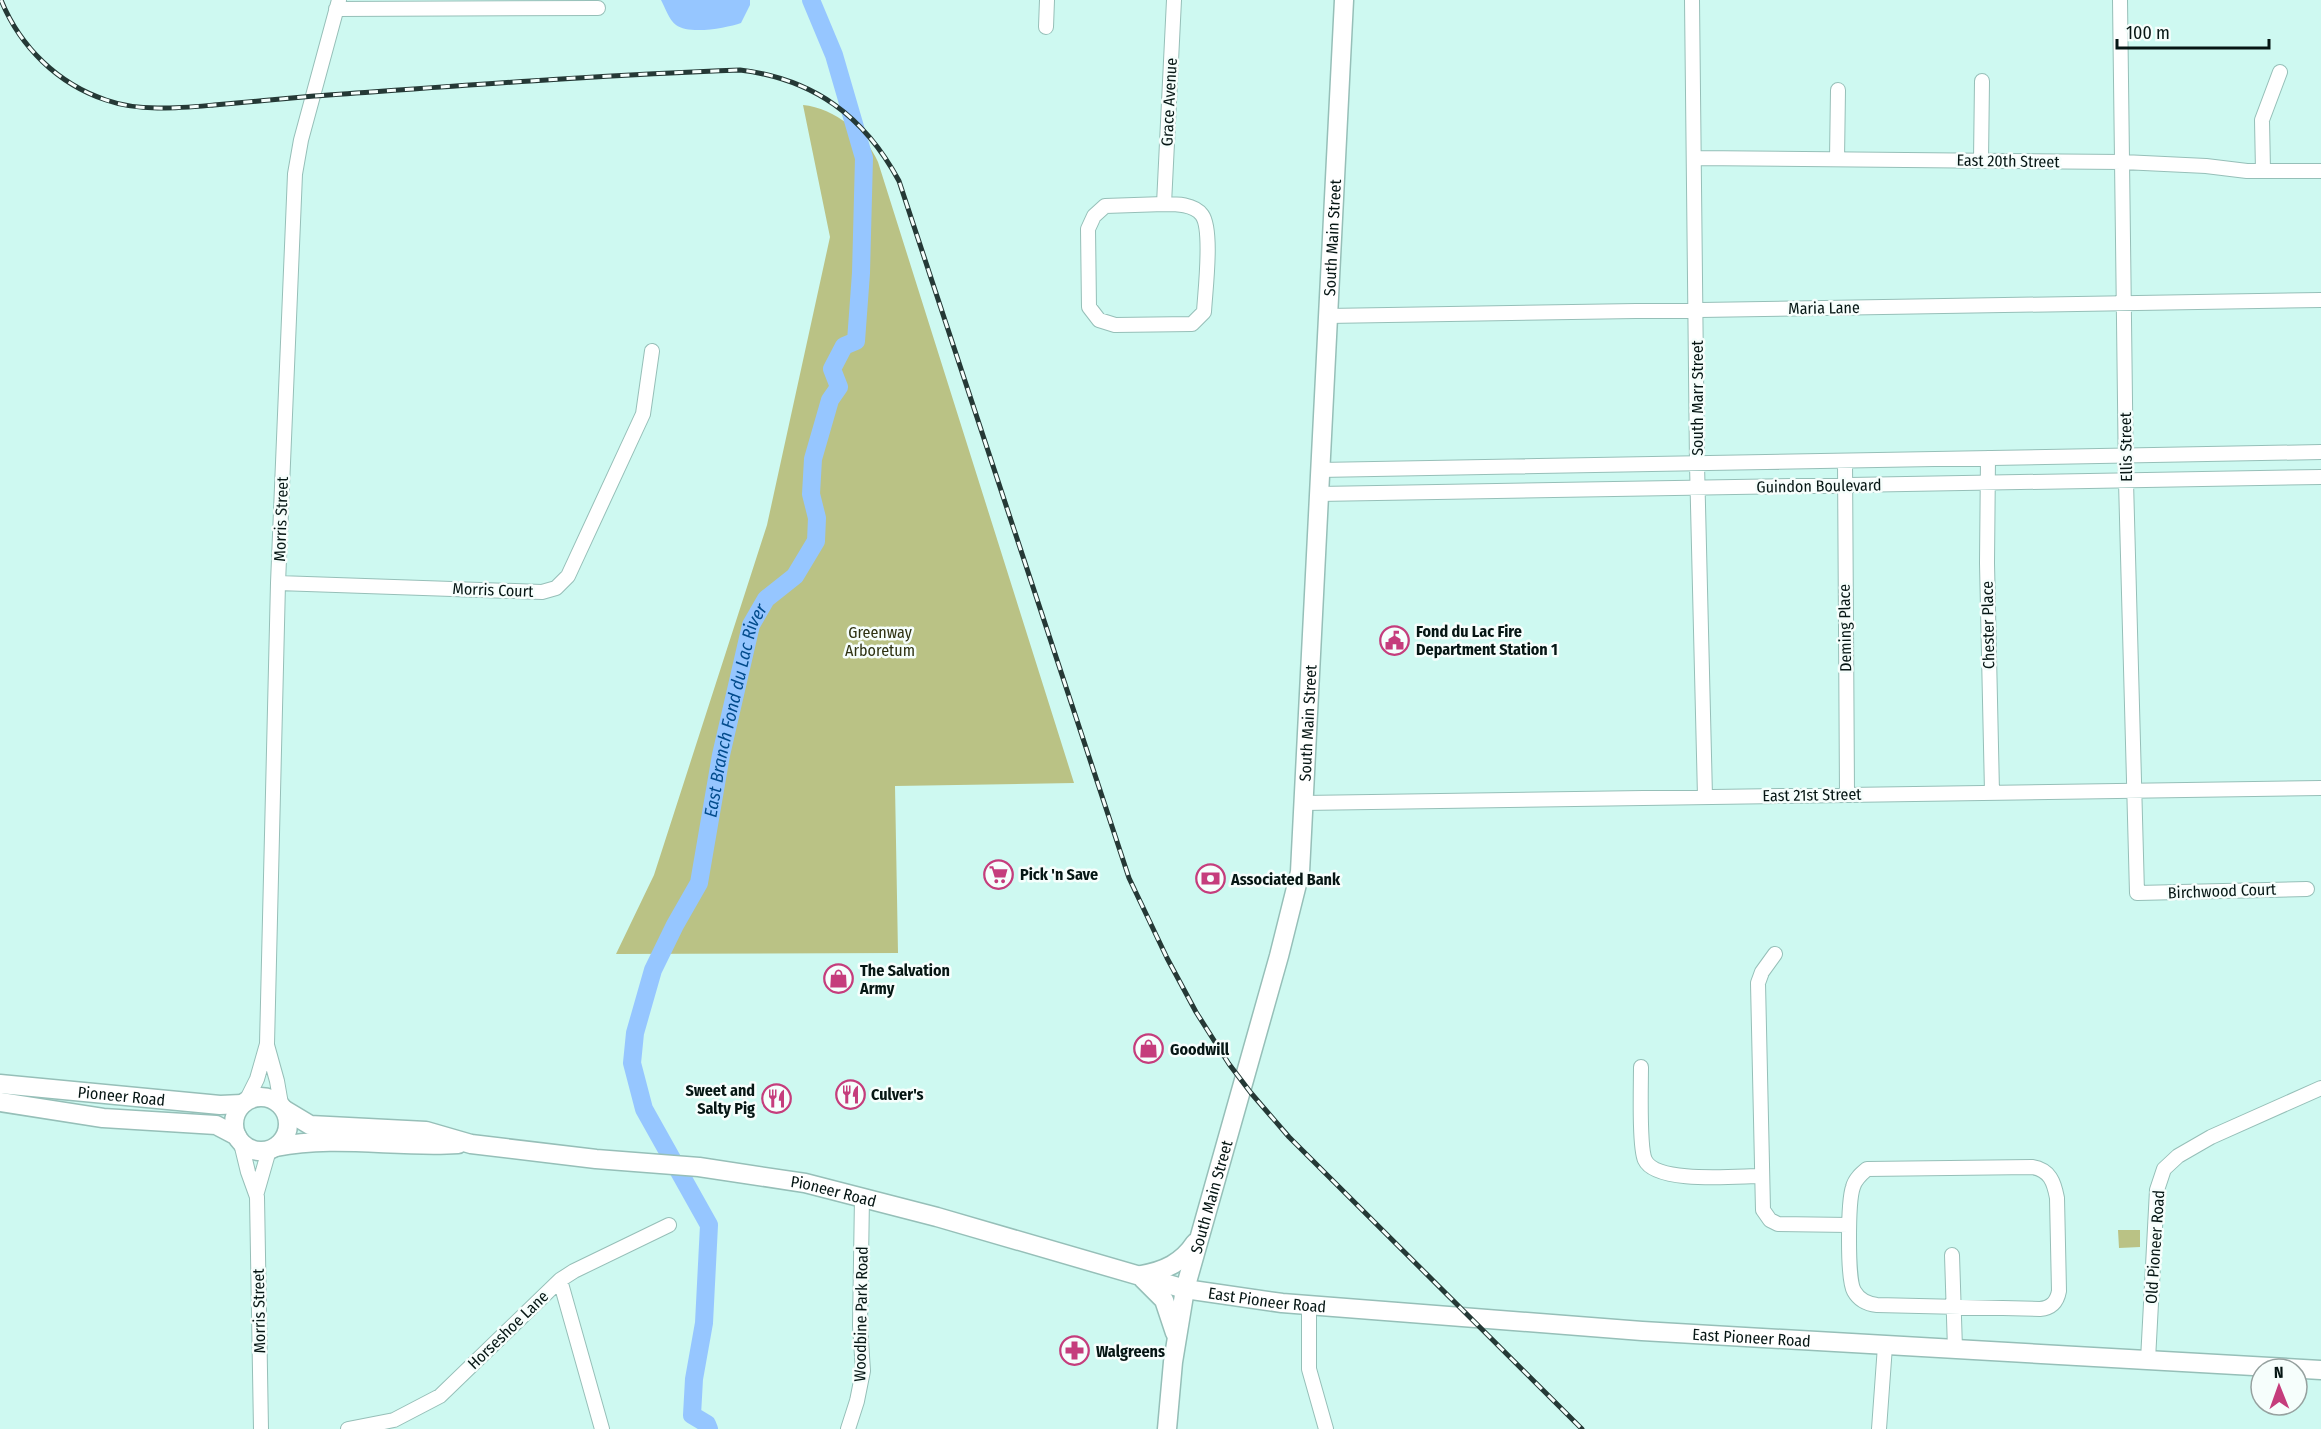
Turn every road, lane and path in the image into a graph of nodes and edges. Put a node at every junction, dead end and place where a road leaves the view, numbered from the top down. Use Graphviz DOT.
graph roads {
  1 [pos="1047,0"];
  2 [pos="1174,0"];
  3 [pos="1344,0"];
  4 [pos="1692,0"];
  5 [pos="2120,0"];
  6 [pos="493,4"];
  7 [pos="338,5"];
  8 [pos="598,8"];
  9 [pos="1046,27"];
  10 [pos="2280,72"];
  11 [pos="1982,81"];
  12 [pos="1838,90"];
  13 [pos="1694,158"];
  14 [pos="1837,159"];
  15 [pos="1981,160"];
  16 [pos="2123,162"];
  17 [pos="2263,171"];
  18 [pos="2321,171"];
  19 [pos="1164,204"];
  20 [pos="2321,300"];
  21 [pos="2124,304"];
  22 [pos="1697,310"];
  23 [pos="1327,316"];
  24 [pos="652,351"];
  25 [pos="2321,452"];
  26 [pos="2126,456"];
  27 [pos="1988,458"];
  28 [pos="1845,461"];
  29 [pos="1697,464"];
  30 [pos="1319,470"];
  31 [pos="2321,477"];
  32 [pos="2126,481"];
  33 [pos="1987,484"];
  34 [pos="1844,485"];
  35 [pos="1698,488"];
  36 [pos="1318,494"];
  37 [pos="278,583"];
  38 [pos="2321,788"];
  39 [pos="2133,791"];
  40 [pos="1992,792"];
  41 [pos="1848,794"];
  42 [pos="1705,797"];
  43 [pos="1303,803"];
  44 [pos="2307,888"];
  45 [pos="2138,893"];
  46 [pos="1775,954"];
  47 [pos="267,1044"];
  48 [pos="1641,1067"];
  49 [pos="0,1084"];
  50 [pos="2321,1088"];
  51 [pos="0,1102"];
  52 [pos="244,1102"];
  53 [pos="283,1107"];
  54 [pos="239,1139"];
  55 [pos="471,1144"];
  56 [pos="272,1148"];
  57 [pos="1761,1176"];
  58 [pos="257,1192"];
  59 [pos="862,1197"];
  60 [pos="669,1225"];
  61 [pos="1849,1225"];
  62 [pos="1200,1237"];
  63 [pos="1952,1255"];
  64 [pos="1139,1275"];
  65 [pos="560,1280"];
  66 [pos="1185,1289"];
  67 [pos="1309,1306"];
  68 [pos="1953,1307"];
  69 [pos="1177,1339"];
  70 [pos="1885,1346"];
  71 [pos="1954,1349"];
  72 [pos="2148,1360"];
  73 [pos="2321,1370"];
  74 [pos="261,1429"];
  75 [pos="348,1429"];
  76 [pos="602,1429"];
  77 [pos="848,1429"];
  78 [pos="1167,1429"];
  79 [pos="1326,1429"];
  80 [pos="1879,1429"];
  1 -- 9 [label="street"];
  2 -- 19 [label="street, Grace Avenue"];
  3 -- 23 [label="main road, South Main Street"];
  4 -- 13 [label="street, South Marr Street"];
  5 -- 16 [label="street, Ellis Street"];
  6 -- 7 [label="street"];
  6 -- 8 [label="street"];
  7 -- 37 [label="street, Morris Street"];
  10 -- 17 [label="street"];
  11 -- 15 [label="street"];
  12 -- 14 [label="street"];
  13 -- 14 [label="street, East 20th Street"];
  13 -- 22 [label="street, South Marr Street"];
  14 -- 15 [label="street, East 20th Street"];
  15 -- 16 [label="street, East 20th Street"];
  16 -- 17 [label="street, East 20th Street"];
  16 -- 21 [label="street, Ellis Street"];
  17 -- 18 [label="street, East 20th Street"];
  19 -- 19 [label="street"];
  20 -- 21 [label="street, Maria Lane"];
  21 -- 22 [label="street, Maria Lane"];
  21 -- 26 [label="street, Ellis Street"];
  22 -- 23 [label="street, Maria Lane"];
  22 -- 29 [label="street, South Marr Street"];
  23 -- 30 [label="main road, South Main Street"];
  24 -- 37 [label="street, Morris Court"];
  25 -- 26 [label="street, Guindon Boulevard"];
  26 -- 27 [label="street, Guindon Boulevard"];
  26 -- 32 [label="street, Ellis Street"];
  27 -- 28 [label="street, Guindon Boulevard"];
  27 -- 33 [label="street, Chester Place"];
  28 -- 29 [label="street, Guindon Boulevard"];
  28 -- 34 [label="street, Deming Place"];
  29 -- 30 [label="street, Guindon Boulevard"];
  29 -- 35 [label="street, South Marr Street"];
  30 -- 36 [label="main road, South Main Street"];
  31 -- 32 [label="street, Guindon Boulevard"];
  32 -- 33 [label="street, Guindon Boulevard"];
  32 -- 39 [label="street, Ellis Street"];
  33 -- 34 [label="street, Guindon Boulevard"];
  33 -- 40 [label="street, Chester Place"];
  34 -- 35 [label="street, Guindon Boulevard"];
  34 -- 41 [label="street, Deming Place"];
  35 -- 36 [label="street, Guindon Boulevard"];
  35 -- 42 [label="street, South Marr Street"];
  36 -- 43 [label="main road, South Main Street"];
  37 -- 47 [label="street, Morris Street"];
  38 -- 39 [label="street, East 21st Street"];
  39 -- 40 [label="street, East 21st Street"];
  39 -- 45 [label="street, Ellis Street"];
  40 -- 41 [label="street, East 21st Street"];
  41 -- 42 [label="street, East 21st Street"];
  42 -- 43 [label="street, East 21st Street"];
  43 -- 62 [label="main road, South Main Street"];
  44 -- 45 [label="street, Birchwood Court"];
  46 -- 57 [label="street"];
  47 -- 52 [label="street, Morris Street"];
  47 -- 53 [label="street, Morris Street"];
  48 -- 57 [label="street"];
  49 -- 52 [label="main road, Pioneer Road"];
  50 -- 72 [label="street, Old Pioneer Road"];
  51 -- 54 [label="main road, Pioneer Road"];
  52 -- 53 [label="main road"];
  52 -- 54 [label="main road"];
  53 -- 55 [label="main road, Pioneer Road"];
  53 -- 56 [label="main road"];
  54 -- 56 [label="main road"];
  54 -- 58 [label="street, Morris Street"];
  55 -- 56 [label="main road, Pioneer Road"];
  55 -- 59 [label="main road, Pioneer Road"];
  56 -- 58 [label="street, Morris Street"];
  57 -- 61 [label="street"];
  58 -- 74 [label="street, Morris Street"];
  59 -- 64 [label="main road, Pioneer Road"];
  59 -- 77 [label="street, Woodbine Park Road"];
  60 -- 65 [label="street, Horseshoe Lane"];
  61 -- 68 [label="street"];
  61 -- 68 [label="street"];
  62 -- 64 [label="main road"];
  62 -- 66 [label="main road, South Main Street"];
  63 -- 68 [label="street"];
  64 -- 66 [label="main road, Pioneer Road"];
  64 -- 69 [label="main road"];
  65 -- 75 [label="street, Horseshoe Lane"];
  65 -- 76 [label="street"];
  66 -- 67 [label="main road, East Pioneer Road"];
  66 -- 69 [label="main road, South Main Street"];
  67 -- 70 [label="main road, East Pioneer Road"];
  67 -- 79 [label="street"];
  68 -- 71 [label="street"];
  69 -- 78 [label="main road, South Main Street"];
  70 -- 71 [label="main road, East Pioneer Road"];
  70 -- 80 [label="street"];
  71 -- 72 [label="main road, East Pioneer Road"];
  72 -- 73 [label="main road, East Pioneer Road"];
}
